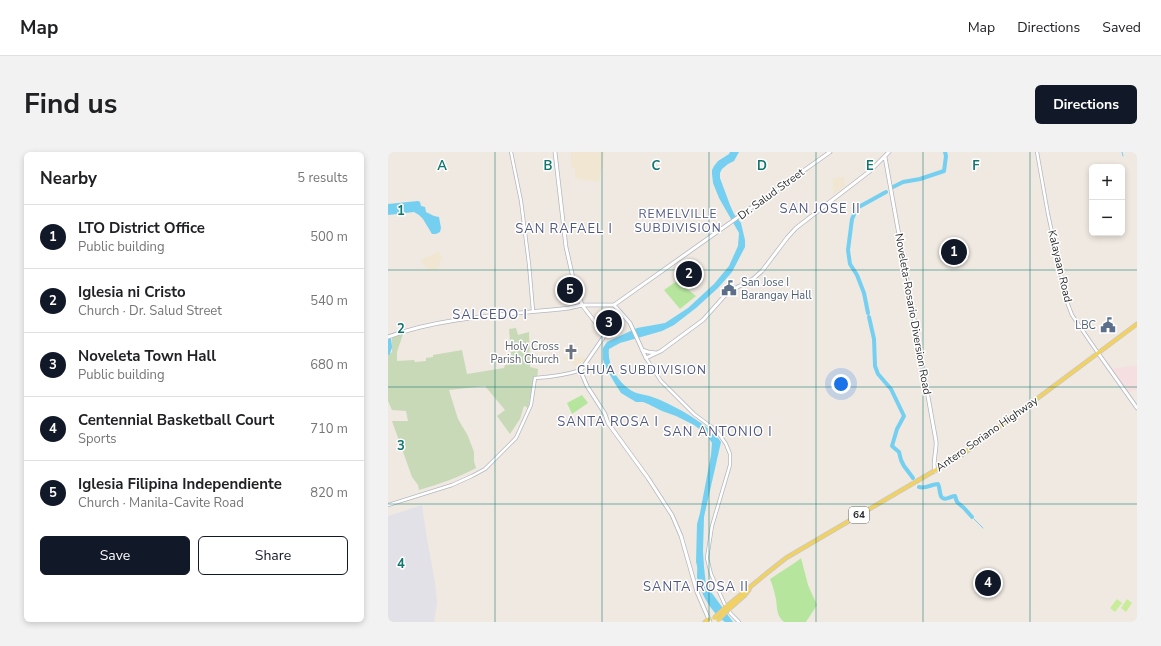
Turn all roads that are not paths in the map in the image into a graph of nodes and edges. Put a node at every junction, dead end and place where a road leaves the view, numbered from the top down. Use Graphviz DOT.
graph roads {
  1 [pos="511,152"];
  2 [pos="555,152"];
  3 [pos="830,152"];
  4 [pos="889,152"];
  5 [pos="1037,152"];
  6 [pos="885,157"];
  7 [pos="582,305"];
  8 [pos="614,306"];
  9 [pos="533,311"];
  10 [pos="1137,324"];
  11 [pos="388,337"];
  12 [pos="642,349"];
  13 [pos="656,353"];
  14 [pos="1098,353"];
  15 [pos="646,358"];
  16 [pos="581,370"];
  17 [pos="1137,408"];
  18 [pos="935,471"];
  19 [pos="388,505"];
  20 [pos="713,620"];
  21 [pos="706,622"];
  22 [pos="739,622"];
  1 -- 9 [label="street"];
  2 -- 7 [label="main road"];
  3 -- 8 [label="main road, Dr. Salud Street"];
  4 -- 6 [label="main road"];
  5 -- 14 [label="street, Kalayaan Road"];
  6 -- 13 [label="main road"];
  6 -- 18 [label="main road, Noveleta-Rosario Diversion Road"];
  7 -- 8 [label="main road"];
  7 -- 9 [label="main road"];
  7 -- 16 [label="main road"];
  8 -- 12 [label="main road"];
  9 -- 11 [label="main road"];
  10 -- 14 [label="main road, Antero Soriano Highway / 64"];
  12 -- 13 [label="main road"];
  12 -- 15 [label="main road"];
  13 -- 15 [label="main road"];
  14 -- 17 [label="main road, Kalayaan Road"];
  14 -- 18 [label="main road, Antero Soriano Highway / 64"];
  15 -- 22 [label="street"];
  16 -- 19 [label="street"];
  16 -- 20 [label="main road"];
  18 -- 20 [label="main road, Antero Soriano Highway / 64, bridge"];
  20 -- 21 [label="main road, Antero Soriano Highway"];
}
